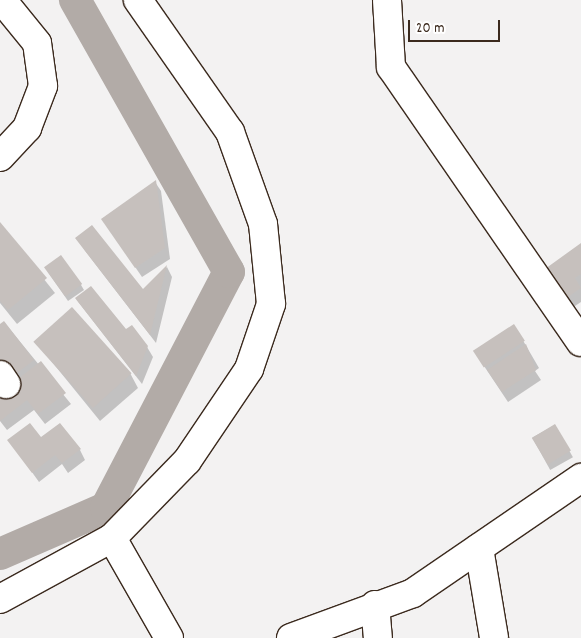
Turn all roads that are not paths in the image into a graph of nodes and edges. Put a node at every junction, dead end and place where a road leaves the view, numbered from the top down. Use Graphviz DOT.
graph roads {
  1 [pos="2,0"];
  2 [pos="138,0"];
  3 [pos="387,0"];
  4 [pos="0,156"];
  5 [pos="581,342"];
  6 [pos="581,478"];
  7 [pos="112,538"];
  8 [pos="479,548"];
  9 [pos="0,599"];
  10 [pos="375,605"];
  11 [pos="170,638"];
  12 [pos="291,638"];
  13 [pos="378,638"];
  14 [pos="494,638"];
  1 -- 4 [label="street"];
  2 -- 7 [label="street"];
  3 -- 5 [label="street"];
  6 -- 8 [label="street"];
  7 -- 9 [label="street"];
  7 -- 11 [label="street"];
  8 -- 10 [label="street"];
  8 -- 14 [label="street"];
  10 -- 12 [label="street"];
  10 -- 13 [label="street"];
}
